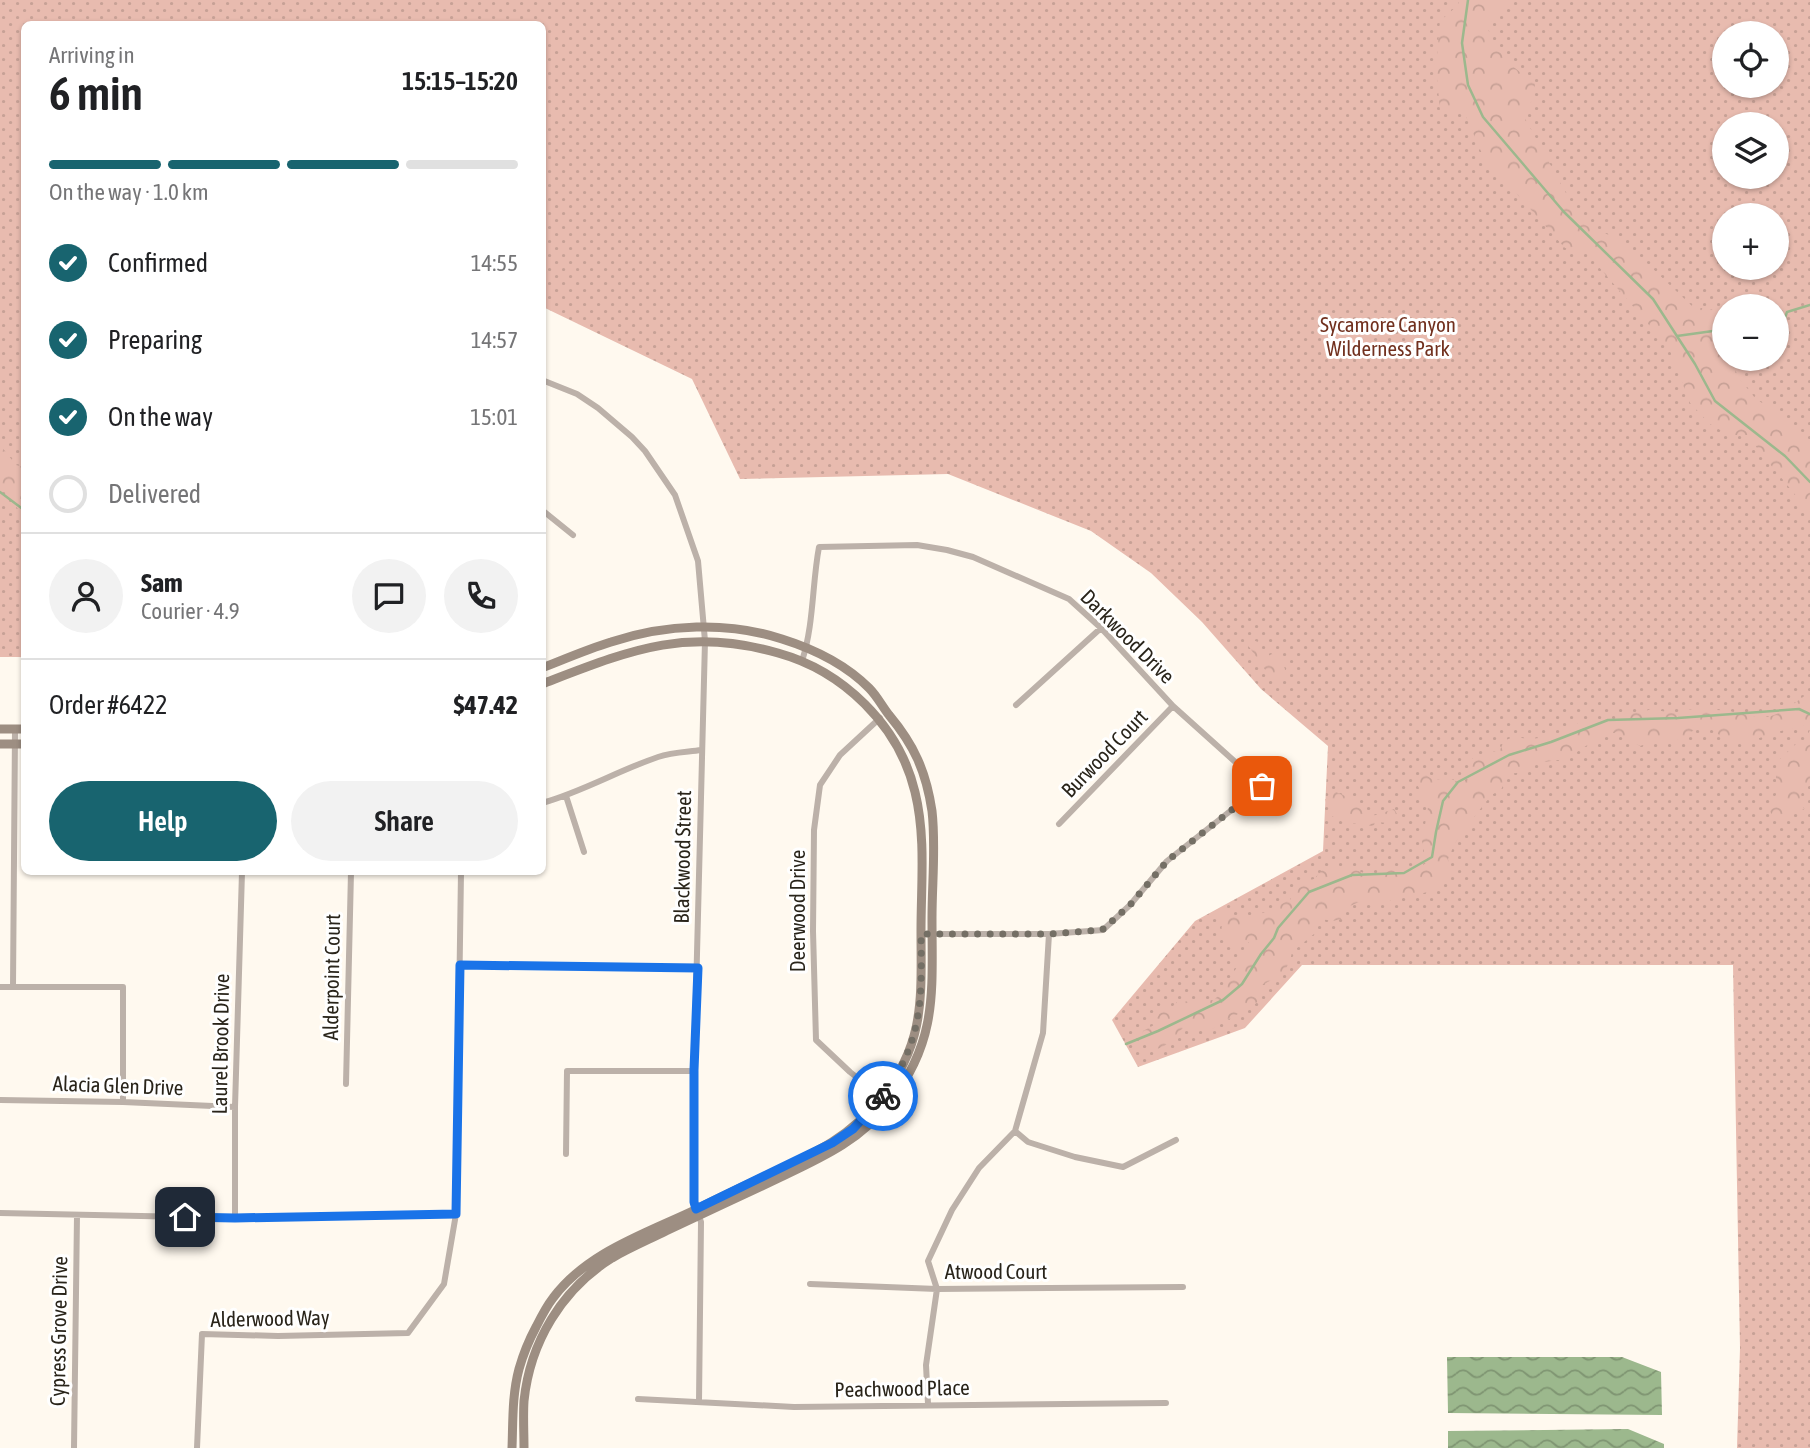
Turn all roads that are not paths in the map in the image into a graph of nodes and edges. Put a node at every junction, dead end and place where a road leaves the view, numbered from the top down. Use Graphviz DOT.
graph roads {
  1 [pos="546,382"];
  2 [pos="546,513"];
  3 [pos="573,535"];
  4 [pos="704,628"];
  5 [pos="1101,628"];
  6 [pos="705,642"];
  7 [pos="806,649"];
  8 [pos="802,660"];
  9 [pos="546,666"];
  10 [pos="546,682"];
  11 [pos="1016,705"];
  12 [pos="1173,706"];
  13 [pos="888,713"];
  14 [pos="878,720"];
  15 [pos="0,729"];
  16 [pos="20,730"];
  17 [pos="0,744"];
  18 [pos="20,744"];
  19 [pos="701,750"];
  20 [pos="566,796"];
  21 [pos="546,802"];
  22 [pos="1059,824"];
  23 [pos="584,852"];
  24 [pos="242,875"];
  25 [pos="351,875"];
  26 [pos="461,875"];
  27 [pos="921,934"];
  28 [pos="932,934"];
  29 [pos="1049,934"];
  30 [pos="460,965"];
  31 [pos="698,968"];
  32 [pos="0,987"];
  33 [pos="13,987"];
  34 [pos="694,1070"];
  35 [pos="346,1084"];
  36 [pos="0,1100"];
  37 [pos="886,1100"];
  38 [pos="123,1102"];
  39 [pos="235,1107"];
  40 [pos="1014,1131"];
  41 [pos="1176,1140"];
  42 [pos="566,1154"];
  43 [pos="698,1212"];
  44 [pos="0,1213"];
  45 [pos="456,1214"];
  46 [pos="77,1215"];
  47 [pos="235,1218"];
  48 [pos="810,1284"];
  49 [pos="1183,1287"];
  50 [pos="937,1289"];
  51 [pos="638,1399"];
  52 [pos="699,1402"];
  53 [pos="1166,1403"];
  54 [pos="928,1404"];
  55 [pos="74,1448"];
  56 [pos="197,1448"];
  57 [pos="512,1448"];
  58 [pos="524,1448"];
  1 -- 4 [label="street, Blackwood Street"];
  2 -- 3 [label="street"];
  4 -- 6 [label="street, Blackwood Street"];
  4 -- 7 [label="street"];
  4 -- 9 [label="street"];
  5 -- 7 [label="street, Darkwood Drive"];
  5 -- 11 [label="street"];
  5 -- 12 [label="street, Darkwood Drive"];
  6 -- 8 [label="street"];
  6 -- 10 [label="street"];
  6 -- 19 [label="street, Blackwood Street"];
  7 -- 8 [label="street"];
  7 -- 13 [label="street"];
  8 -- 14 [label="street"];
  12 -- 22 [label="street, Burwood Court"];
  12 -- 29 [label="street, Darkwood Drive"];
  13 -- 14 [label="street, Deerwood Drive"];
  13 -- 28 [label="street"];
  14 -- 27 [label="street"];
  14 -- 37 [label="street, Deerwood Drive"];
  15 -- 16 [label="street"];
  16 -- 18 [label="street"];
  17 -- 18 [label="street"];
  18 -- 33 [label="street"];
  19 -- 20 [label="street"];
  19 -- 31 [label="street, Blackwood Street"];
  20 -- 21 [label="street"];
  20 -- 23 [label="street"];
  24 -- 39 [label="street, Laurel Brook Drive"];
  25 -- 35 [label="street, Alderpoint Court"];
  26 -- 30 [label="street"];
  27 -- 28 [label="street"];
  27 -- 37 [label="street"];
  28 -- 29 [label="street"];
  28 -- 37 [label="street"];
  29 -- 40 [label="street"];
  30 -- 31 [label="street"];
  30 -- 45 [label="street"];
  31 -- 34 [label="street, Blackwood Street"];
  32 -- 33 [label="street"];
  33 -- 38 [label="street"];
  34 -- 42 [label="street"];
  34 -- 43 [label="street, Blackwood Street"];
  36 -- 38 [label="street, Alacia Glen Drive"];
  37 -- 43 [label="street"];
  38 -- 39 [label="street, Alacia Glen Drive"];
  39 -- 47 [label="street, Laurel Brook Drive"];
  40 -- 41 [label="street"];
  40 -- 50 [label="street"];
  43 -- 52 [label="street, Blackwood Street"];
  43 -- 57 [label="street"];
  43 -- 58 [label="street"];
  44 -- 46 [label="street"];
  45 -- 47 [label="street"];
  45 -- 56 [label="street, Alderwood Way"];
  46 -- 47 [label="street"];
  46 -- 55 [label="street, Cypress Grove Drive"];
  48 -- 50 [label="street, Atwood Court"];
  49 -- 50 [label="street, Atwood Court"];
  50 -- 54 [label="street"];
  51 -- 52 [label="street, Peachwood Place"];
  52 -- 54 [label="street, Peachwood Place"];
  53 -- 54 [label="street, Peachwood Place"];
}
